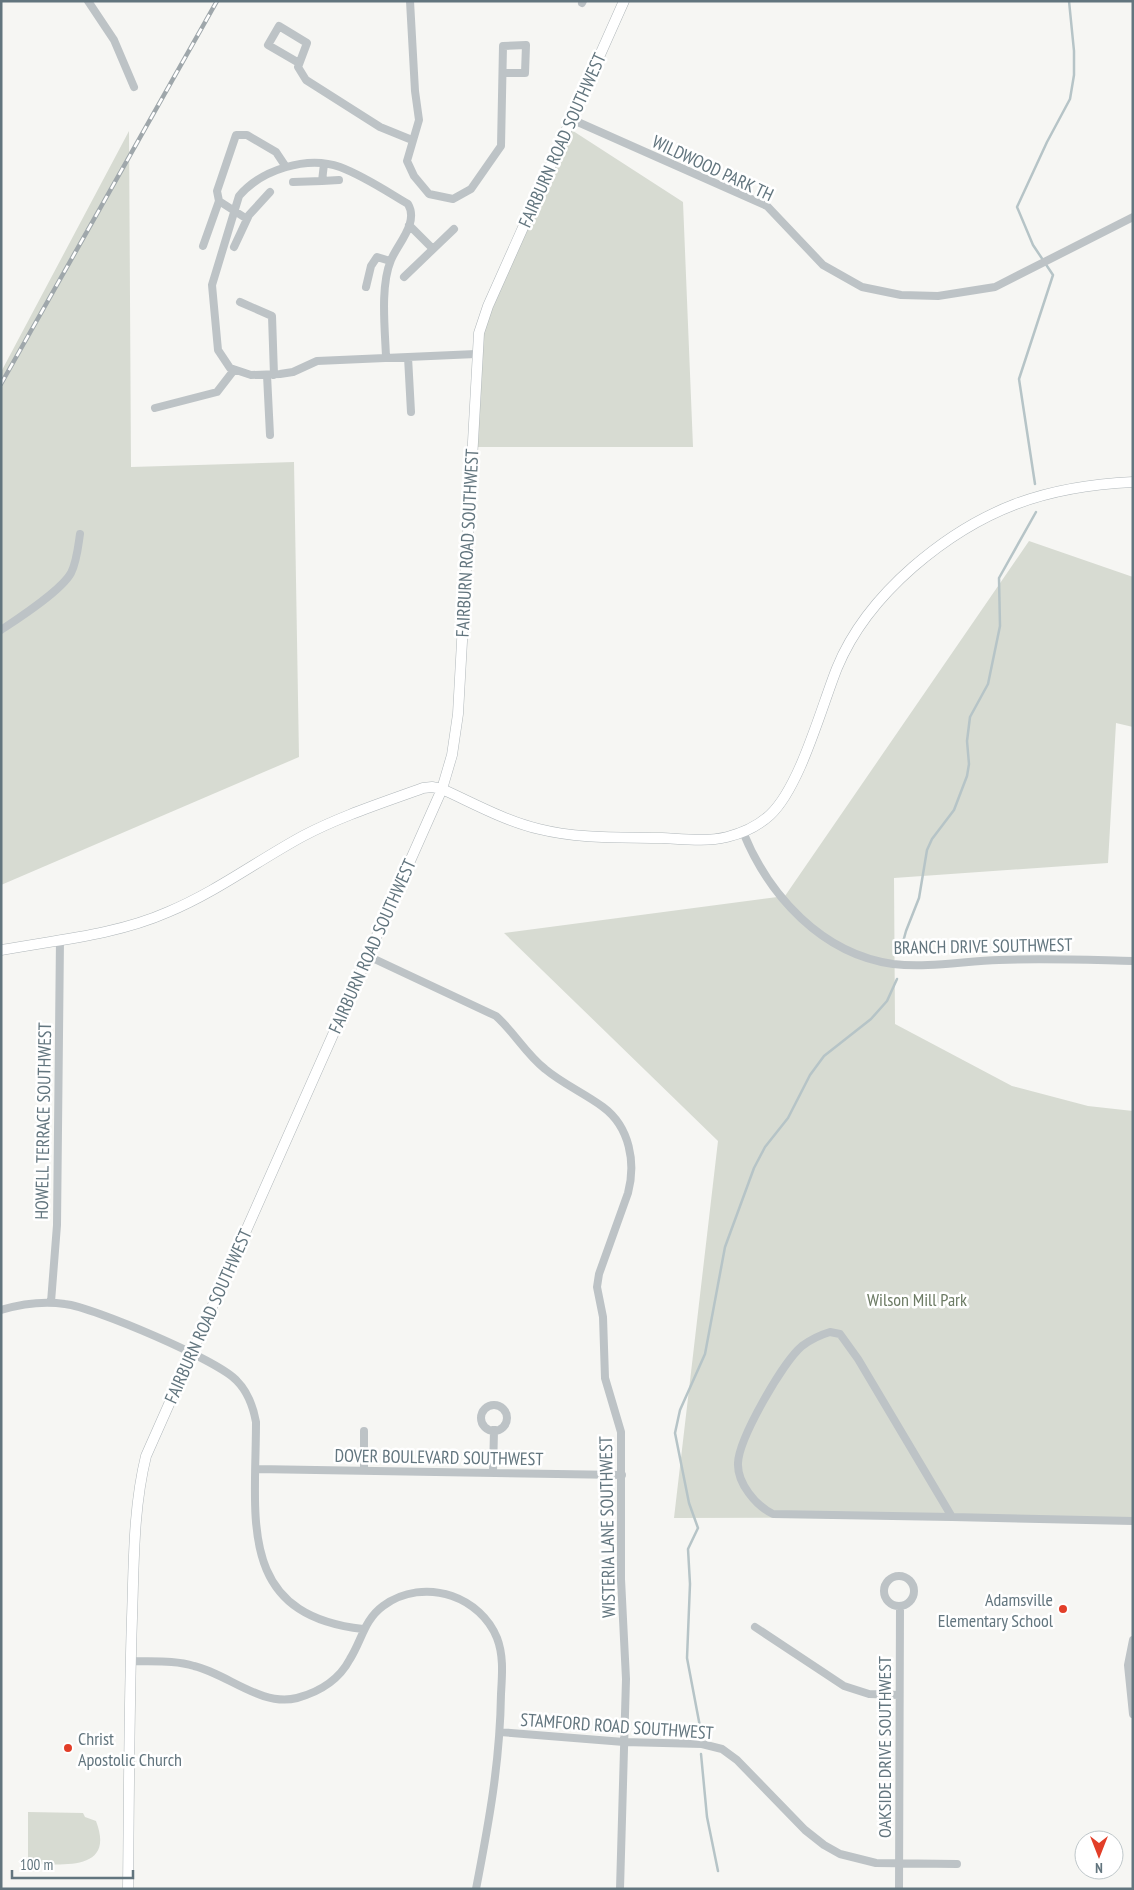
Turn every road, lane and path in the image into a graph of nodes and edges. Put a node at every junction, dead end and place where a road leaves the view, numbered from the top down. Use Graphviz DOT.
graph roads {
  1 [pos="88,1"];
  2 [pos="410,1"];
  3 [pos="624,1"];
  4 [pos="299,63"];
  5 [pos="503,73"];
  6 [pos="134,87"];
  7 [pos="572,119"];
  8 [pos="412,140"];
  9 [pos="324,164"];
  10 [pos="286,167"];
  11 [pos="339,180"];
  12 [pos="322,181"];
  13 [pos="293,182"];
  14 [pos="270,192"];
  15 [pos="219,201"];
  16 [pos="234,210"];
  17 [pos="1133,218"];
  18 [pos="247,219"];
  19 [pos="409,225"];
  20 [pos="454,229"];
  21 [pos="203,246"];
  22 [pos="234,247"];
  23 [pos="433,249"];
  24 [pos="390,261"];
  25 [pos="404,277"];
  26 [pos="366,286"];
  27 [pos="240,302"];
  28 [pos="476,354"];
  29 [pos="386,357"];
  30 [pos="408,357"];
  31 [pos="234,370"];
  32 [pos="271,375"];
  33 [pos="154,408"];
  34 [pos="411,412"];
  35 [pos="270,435"];
  36 [pos="1133,482"];
  37 [pos="80,534"];
  38 [pos="1,630"];
  39 [pos="442,789"];
  40 [pos="742,832"];
  41 [pos="60,940"];
  42 [pos="1,950"];
  43 [pos="368,956"];
  44 [pos="1133,961"];
  45 [pos="51,1302"];
  46 [pos="1,1310"];
  47 [pos="191,1353"];
  48 [pos="494,1430"];
  49 [pos="364,1431"];
  50 [pos="256,1469"];
  51 [pos="364,1471"];
  52 [pos="493,1473"];
  53 [pos="622,1475"];
  54 [pos="952,1517"];
  55 [pos="1133,1521"];
  56 [pos="900,1606"];
  57 [pos="755,1626"];
  58 [pos="363,1629"];
  59 [pos="1133,1640"];
  60 [pos="130,1661"];
  61 [pos="899,1695"];
  62 [pos="1133,1714"];
  63 [pos="500,1732"];
  64 [pos="624,1742"];
  65 [pos="899,1863"];
  66 [pos="956,1864"];
  67 [pos="128,1889"];
  68 [pos="476,1889"];
  69 [pos="620,1889"];
  70 [pos="899,1889"];
  1 -- 6 [label="street"];
  2 -- 8 [label="street"];
  3 -- 7 [label="street, FAIRBURN ROAD SOUTHWEST"];
  4 -- 4 [label="street"];
  4 -- 8 [label="street"];
  5 -- 5 [label="street"];
  5 -- 8 [label="street"];
  7 -- 17 [label="street, WILDWOOD PARK TH"];
  7 -- 28 [label="street, FAIRBURN ROAD SOUTHWEST"];
  9 -- 10 [label="street"];
  9 -- 12 [label="street"];
  9 -- 19 [label="street"];
  10 -- 15 [label="street"];
  10 -- 16 [label="street"];
  11 -- 12 [label="street"];
  12 -- 13 [label="street"];
  14 -- 18 [label="street"];
  15 -- 16 [label="street"];
  15 -- 21 [label="street"];
  16 -- 18 [label="street"];
  16 -- 31 [label="street"];
  18 -- 22 [label="street"];
  19 -- 23 [label="street"];
  19 -- 24 [label="street"];
  20 -- 23 [label="street"];
  23 -- 25 [label="street"];
  24 -- 26 [label="street"];
  24 -- 29 [label="street"];
  27 -- 32 [label="street"];
  28 -- 30 [label="street"];
  28 -- 39 [label="street, FAIRBURN ROAD SOUTHWEST"];
  29 -- 30 [label="street"];
  29 -- 32 [label="street"];
  30 -- 34 [label="street"];
  31 -- 32 [label="street"];
  31 -- 33 [label="street"];
  32 -- 35 [label="street"];
  36 -- 40 [label="street"];
  37 -- 38 [label="street"];
  39 -- 40 [label="street"];
  39 -- 41 [label="street"];
  39 -- 43 [label="street, FAIRBURN ROAD SOUTHWEST"];
  40 -- 44 [label="street, BRANCH DRIVE SOUTHWEST"];
  41 -- 42 [label="street"];
  41 -- 45 [label="street, HOWELL TERRACE SOUTHWEST"];
  43 -- 47 [label="street, FAIRBURN ROAD SOUTHWEST"];
  43 -- 53 [label="street, WISTERIA LANE SOUTHWEST"];
  45 -- 46 [label="street"];
  45 -- 47 [label="street"];
  47 -- 50 [label="street"];
  47 -- 60 [label="street, FAIRBURN ROAD SOUTHWEST"];
  48 -- 52 [label="street"];
  49 -- 51 [label="street"];
  50 -- 51 [label="street, DOVER BOULEVARD SOUTHWEST"];
  50 -- 58 [label="street"];
  51 -- 52 [label="street, DOVER BOULEVARD SOUTHWEST"];
  52 -- 53 [label="street, DOVER BOULEVARD SOUTHWEST"];
  53 -- 64 [label="street, WISTERIA LANE SOUTHWEST"];
  54 -- 54 [label="street"];
  54 -- 55 [label="street"];
  56 -- 61 [label="street, OAKSIDE DRIVE SOUTHWEST"];
  57 -- 61 [label="street"];
  58 -- 60 [label="street"];
  58 -- 63 [label="street"];
  59 -- 62 [label="street"];
  60 -- 67 [label="street, FAIRBURN ROAD SOUTHWEST"];
  61 -- 65 [label="street, OAKSIDE DRIVE SOUTHWEST"];
  63 -- 64 [label="street, STAMFORD ROAD SOUTHWEST"];
  63 -- 68 [label="street"];
  64 -- 65 [label="street, STAMFORD ROAD SOUTHWEST"];
  64 -- 69 [label="street, WISTERIA LANE SOUTHWEST"];
  65 -- 66 [label="street, STAMFORD ROAD SOUTHWEST"];
  65 -- 70 [label="street, OAKSIDE DRIVE SOUTHWEST"];
}
